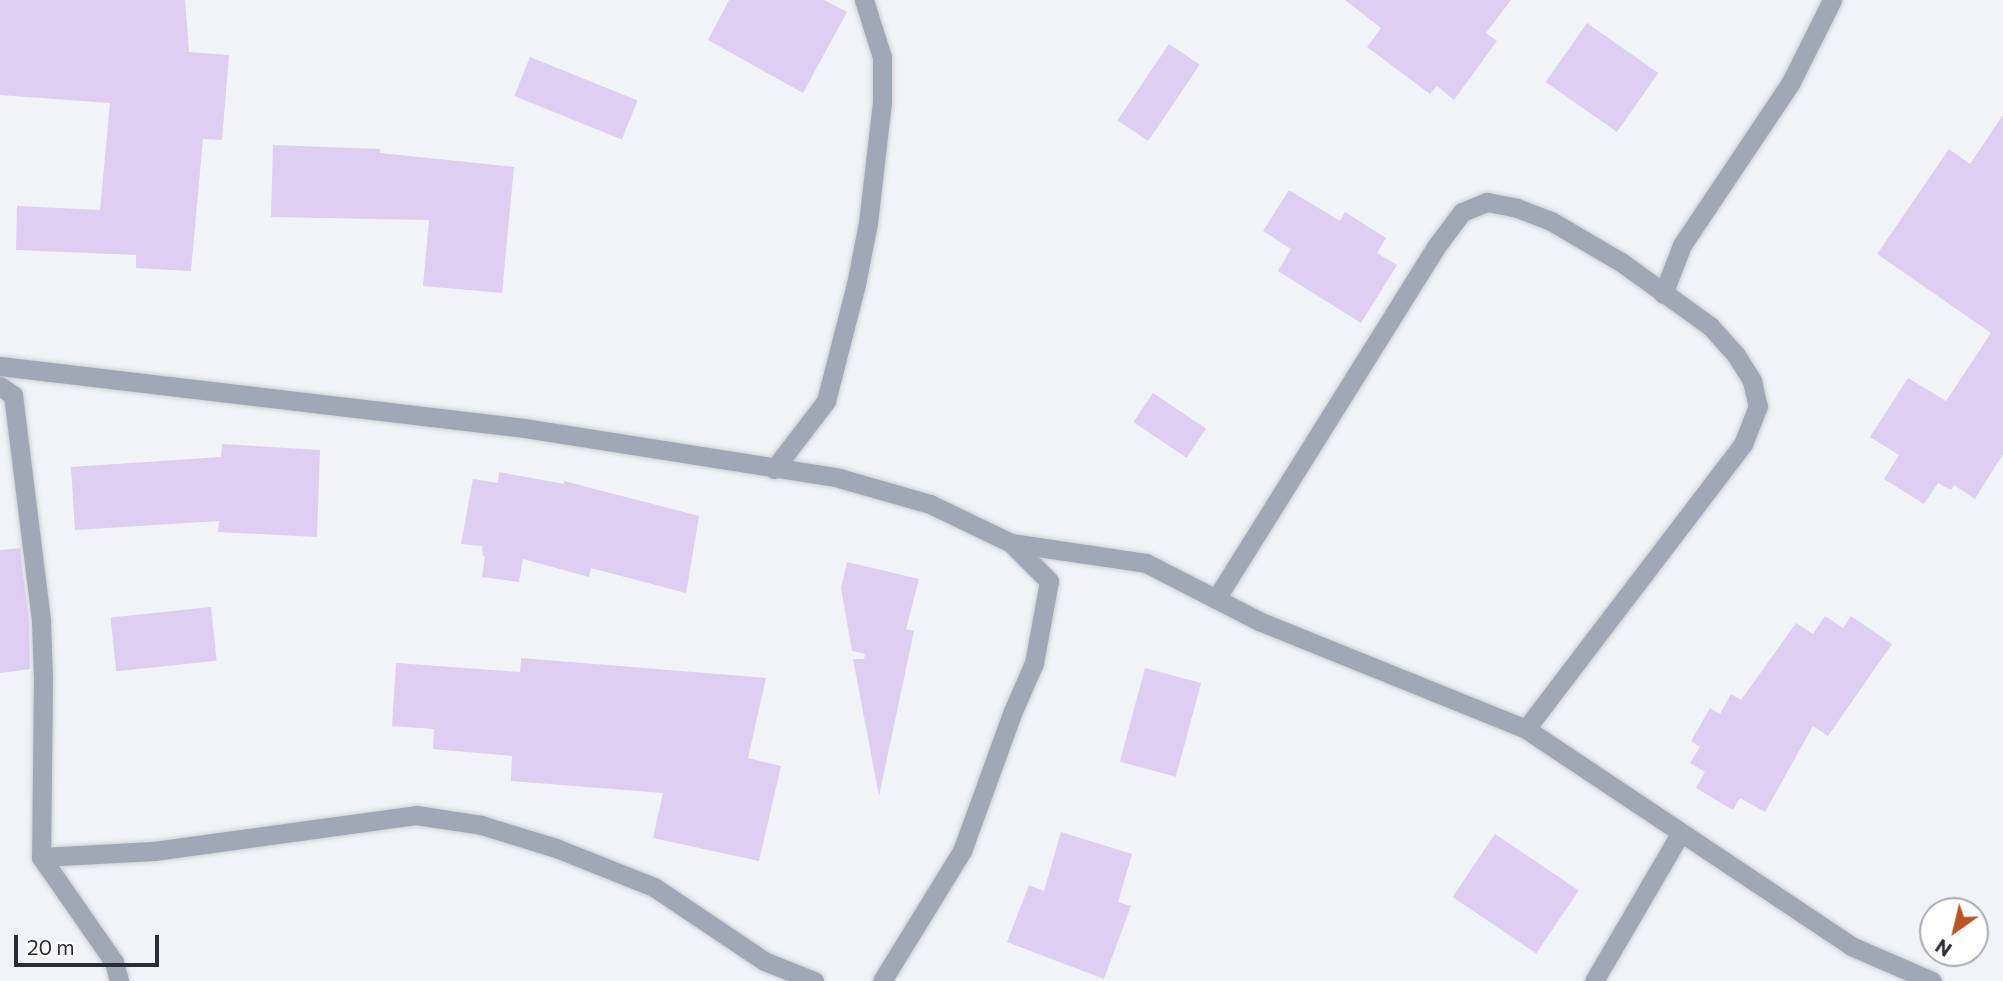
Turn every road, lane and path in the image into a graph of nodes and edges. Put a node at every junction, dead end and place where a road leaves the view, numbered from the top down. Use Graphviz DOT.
graph roads {
  1 [pos="864,0"];
  2 [pos="1832,0"];
  3 [pos="1663,294"];
  4 [pos="0,366"];
  5 [pos="0,386"];
  6 [pos="774,469"];
  7 [pos="1012,543"];
  8 [pos="1216,599"];
  9 [pos="1526,729"];
  10 [pos="1680,834"];
  11 [pos="41,857"];
  12 [pos="119,981"];
  13 [pos="814,981"];
  14 [pos="882,981"];
  15 [pos="1594,981"];
  16 [pos="1932,981"];
  1 -- 6 [label="street"];
  2 -- 3 [label="street"];
  3 -- 8 [label="street"];
  3 -- 9 [label="street"];
  4 -- 6 [label="street"];
  5 -- 11 [label="street"];
  6 -- 7 [label="street"];
  7 -- 8 [label="street"];
  7 -- 14 [label="street"];
  8 -- 9 [label="street"];
  9 -- 10 [label="street"];
  10 -- 15 [label="street"];
  10 -- 16 [label="street"];
  11 -- 12 [label="street"];
  11 -- 13 [label="street"];
}
